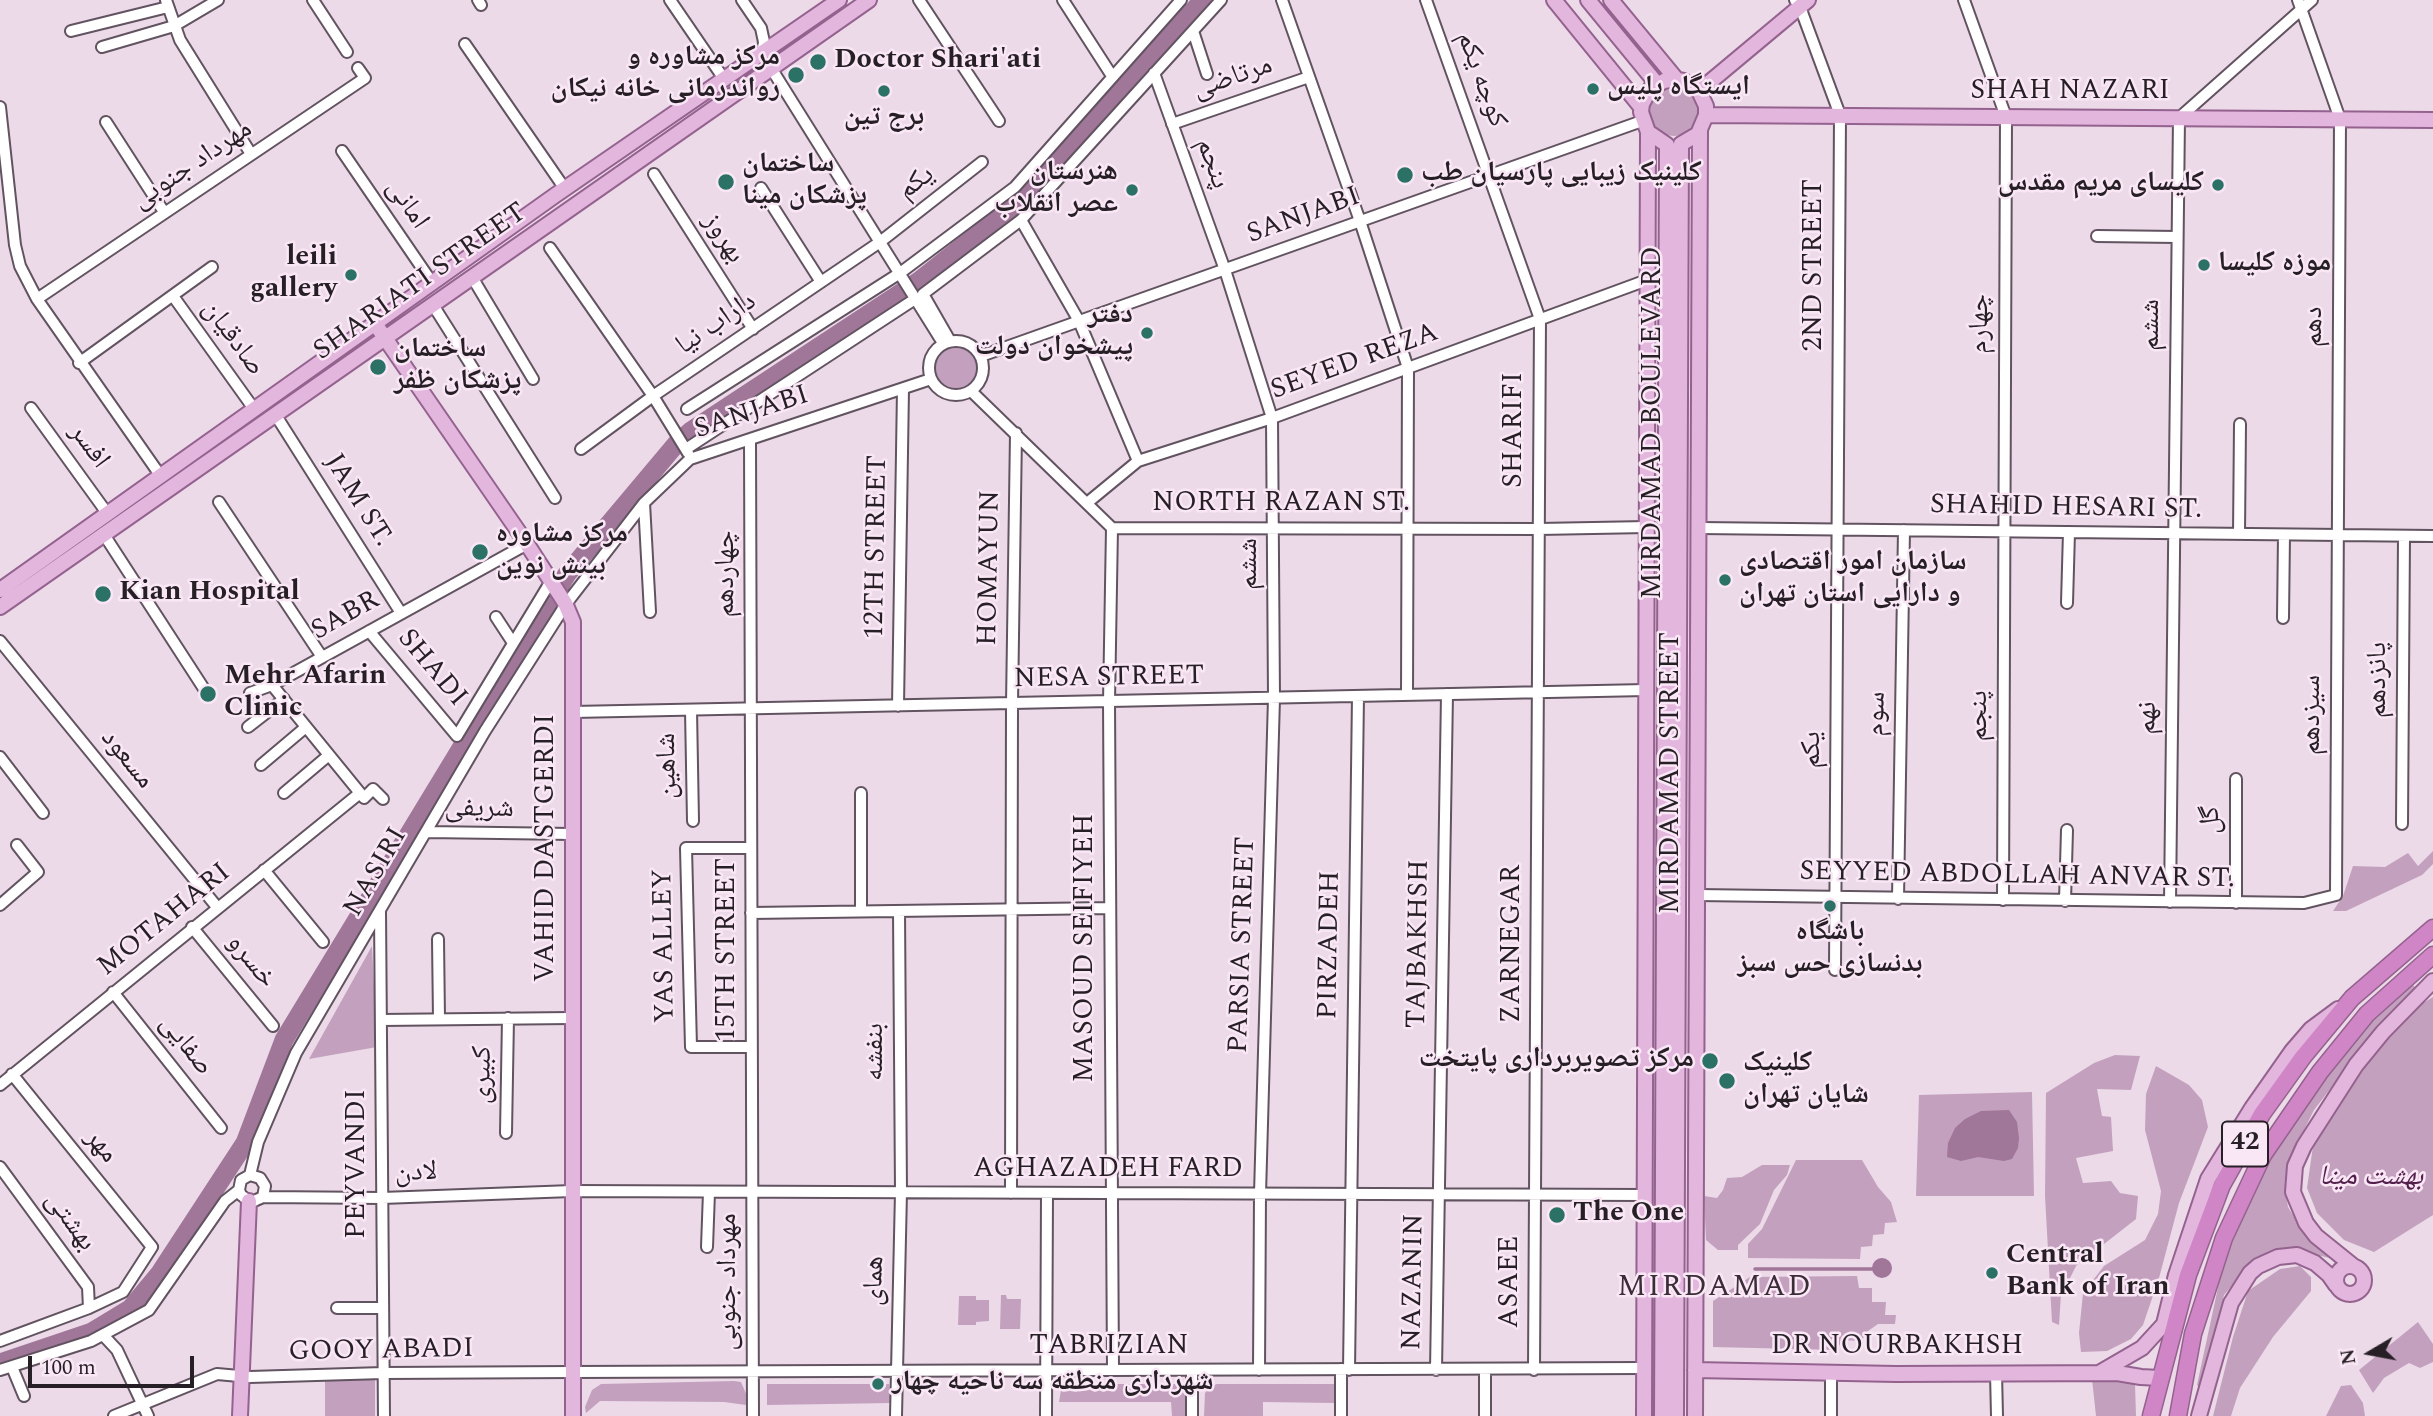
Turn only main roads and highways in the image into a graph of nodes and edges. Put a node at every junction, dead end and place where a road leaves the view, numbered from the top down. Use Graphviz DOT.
graph roads {
  1 [pos="839,0"];
  2 [pos="869,0"];
  3 [pos="1554,0"];
  4 [pos="1588,0"];
  5 [pos="1611,0"];
  6 [pos="1801,2"];
  7 [pos="1606,23"];
  8 [pos="1589,43"];
  9 [pos="1677,80"];
  10 [pos="1657,84"];
  11 [pos="1699,91"];
  12 [pos="1706,115"];
  13 [pos="1644,120"];
  14 [pos="2433,120"];
  15 [pos="1700,130"];
  16 [pos="1674,145"];
  17 [pos="509,229"];
  18 [pos="519,245"];
  19 [pos="376,325"];
  20 [pos="398,329"];
  21 [pos="385,338"];
  22 [pos="401,361"];
  23 [pos="0,590"];
  24 [pos="0,607"];
  25 [pos="2433,928"];
  26 [pos="2433,955"];
  27 [pos="2433,981"];
  28 [pos="2352,998"];
  29 [pos="1664,1072"];
  30 [pos="1645,1104"];
  31 [pos="251,1197"];
  32 [pos="2352,1265"];
  33 [pos="2336,1284"];
  34 [pos="1695,1370"];
  35 [pos="2099,1373"];
  36 [pos="245,1377"];
  37 [pos="2160,1378"];
  38 [pos="240,1416"];
  39 [pos="249,1416"];
  40 [pos="573,1416"];
  41 [pos="1644,1416"];
  42 [pos="1662,1416"];
  43 [pos="1676,1416"];
  44 [pos="1695,1416"];
  45 [pos="2151,1416"];
  46 [pos="2178,1416"];
  47 [pos="2199,1416"];
  1 -- 17 [label="main road, SHARIATI STREET"];
  2 -- 18 [label="main road, SHARIATI STREET"];
  3 -- 8 [label="main road"];
  4 -- 7 [label="main road"];
  5 -- 9 [label="main road"];
  6 -- 11 [label="main road"];
  7 -- 8 [label="main road"];
  7 -- 10 [label="main road"];
  8 -- 13 [label="main road"];
  9 -- 10 [label="main road"];
  9 -- 11 [label="main road"];
  10 -- 13 [label="main road"];
  11 -- 12 [label="main road"];
  12 -- 14 [label="main road, SHAH NAZARI"];
  12 -- 15 [label="main road"];
  13 -- 16 [label="main road"];
  13 -- 30 [label="main road, MIRDAMAD STREET"];
  15 -- 16 [label="main road"];
  15 -- 34 [label="main road, MIRDAMAD STREET"];
  16 -- 29 [label="main road, MIRDAMAD BOULEVARD"];
  16 -- 43 [label="main road, MIRDAMAD BOULEVARD"];
  17 -- 18 [label="main road"];
  17 -- 19 [label="main road, SHARIATI STREET"];
  18 -- 20 [label="main road, SHARIATI STREET"];
  19 -- 21 [label="main road, VAHID DASTGERDI"];
  19 -- 23 [label="main road, SHARIATI STREET"];
  20 -- 21 [label="main road, SHARIATI STREET"];
  20 -- 22 [label="main road"];
  21 -- 22 [label="main road, VAHID DASTGERDI"];
  21 -- 24 [label="main road, SHARIATI STREET"];
  22 -- 40 [label="main road, VAHID DASTGERDI"];
  25 -- 28 [label="highway, 42"];
  26 -- 46 [label="highway, 42"];
  27 -- 32 [label="main road"];
  28 -- 35 [label="main road"];
  28 -- 37 [label="highway, 42"];
  29 -- 30 [label="main road"];
  29 -- 42 [label="main road, MIRDAMAD BOULEVARD"];
  30 -- 41 [label="main road, MIRDAMAD STREET"];
  31 -- 36 [label="main road"];
  32 -- 33 [label="main road"];
  32 -- 33 [label="main road"];
  33 -- 47 [label="main road"];
  34 -- 35 [label="main road, DR NOURBAKHSH"];
  34 -- 44 [label="main road, MIRDAMAD STREET"];
  35 -- 37 [label="main road, DR NOURBAKHSH"];
  36 -- 38 [label="main road"];
  36 -- 39 [label="main road"];
  37 -- 45 [label="highway, 42"];
}
